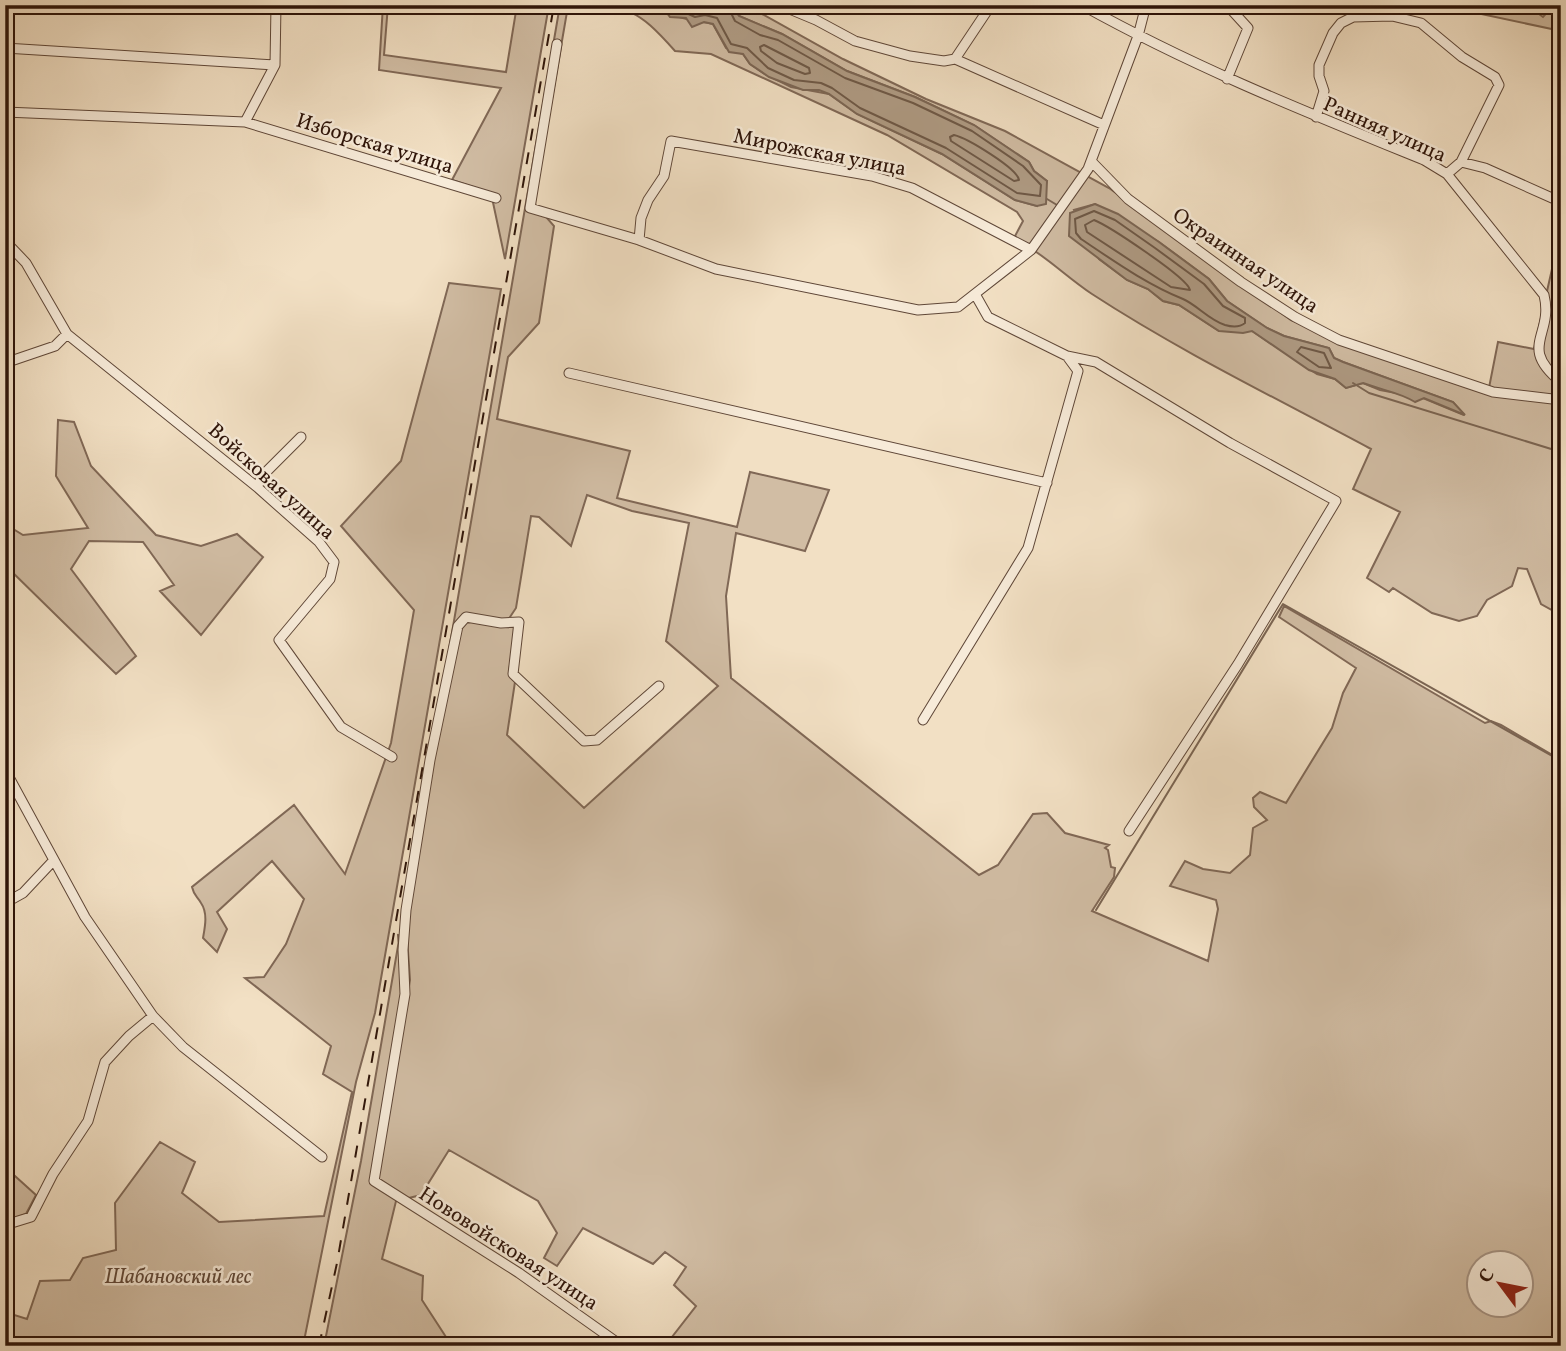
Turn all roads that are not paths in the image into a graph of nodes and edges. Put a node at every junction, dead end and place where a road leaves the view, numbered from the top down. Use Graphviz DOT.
graph roads {
  1 [pos="276,5"];
  2 [pos="780,5"];
  3 [pos="991,5"];
  4 [pos="1082,5"];
  5 [pos="1146,5"];
  6 [pos="1227,5"];
  7 [pos="1138,36"];
  8 [pos="557,44"];
  9 [pos="5,48"];
  10 [pos="955,59"];
  11 [pos="275,65"];
  12 [pos="1227,79"];
  13 [pos="5,112"];
  14 [pos="1316,117"];
  15 [pos="245,122"];
  16 [pos="1104,125"];
  17 [pos="1091,161"];
  18 [pos="1461,162"];
  19 [pos="1447,174"];
  20 [pos="496,198"];
  21 [pos="1561,202"];
  22 [pos="639,240"];
  23 [pos="5,241"];
  24 [pos="1031,250"];
  25 [pos="975,294"];
  26 [pos="67,334"];
  27 [pos="1067,356"];
  28 [pos="5,363"];
  29 [pos="569,373"];
  30 [pos="1561,382"];
  31 [pos="1561,400"];
  32 [pos="301,437"];
  33 [pos="1047,484"];
  34 [pos="257,486"];
  35 [pos="659,686"];
  36 [pos="923,720"];
  37 [pos="392,757"];
  38 [pos="5,770"];
  39 [pos="1129,831"];
  40 [pos="54,860"];
  41 [pos="5,902"];
  42 [pos="153,1016"];
  43 [pos="322,1157"];
  44 [pos="5,1225"];
  45 [pos="622,1346"];
  1 -- 11 [label="street"];
  2 -- 10 [label="street"];
  3 -- 10 [label="street"];
  4 -- 7 [label="street, Ранняя улица"];
  5 -- 7 [label="street"];
  6 -- 12 [label="street"];
  7 -- 12 [label="street, Ранняя улица"];
  7 -- 16 [label="street"];
  8 -- 22 [label="street"];
  9 -- 11 [label="street"];
  10 -- 16 [label="street"];
  11 -- 15 [label="street"];
  12 -- 14 [label="street, Ранняя улица"];
  13 -- 15 [label="street, Изборская улица"];
  14 -- 18 [label="street"];
  14 -- 19 [label="street, Ранняя улица"];
  15 -- 20 [label="street, Изборская улица"];
  16 -- 17 [label="street"];
  17 -- 24 [label="street"];
  17 -- 31 [label="street, Окраинная улица"];
  18 -- 19 [label="street"];
  18 -- 21 [label="street"];
  19 -- 30 [label="street, Ранняя улица"];
  22 -- 24 [label="street, Мирожская улица"];
  22 -- 25 [label="street"];
  23 -- 26 [label="street, Войсковая улица"];
  24 -- 25 [label="street"];
  25 -- 27 [label="street"];
  26 -- 28 [label="street"];
  26 -- 34 [label="street, Войсковая улица"];
  27 -- 33 [label="street"];
  27 -- 39 [label="street"];
  29 -- 33 [label="street"];
  32 -- 34 [label="street"];
  33 -- 36 [label="street"];
  34 -- 37 [label="street, Войсковая улица"];
  35 -- 45 [label="street, Нововойсковая улица"];
  38 -- 40 [label="street"];
  40 -- 41 [label="street"];
  40 -- 42 [label="street"];
  42 -- 43 [label="street"];
  42 -- 44 [label="street"];
}
